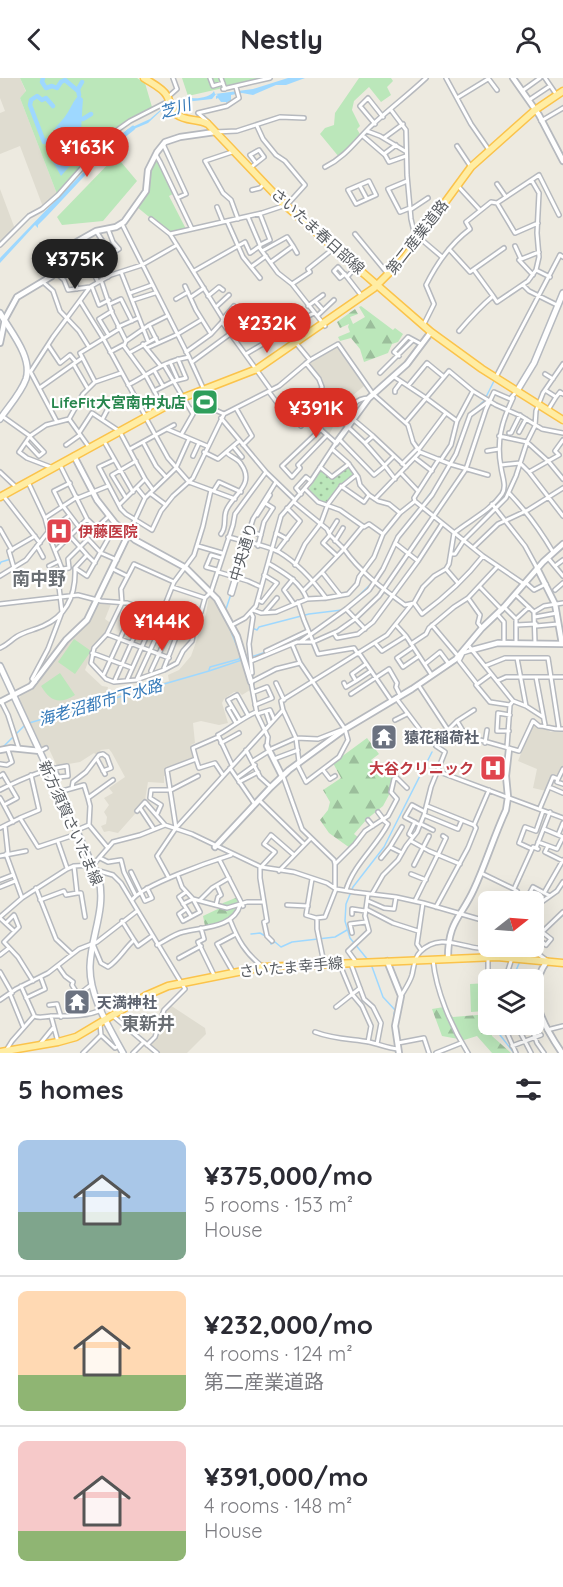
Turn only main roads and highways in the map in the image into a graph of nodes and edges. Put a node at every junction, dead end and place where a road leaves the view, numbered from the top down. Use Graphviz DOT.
graph roads {
  1 [pos="144,78"];
  2 [pos="561,94"];
  3 [pos="536,111"];
  4 [pos="458,186"];
  5 [pos="419,240"];
  6 [pos="380,286"];
  7 [pos="563,293"];
  8 [pos="0,313"];
  9 [pos="324,325"];
  10 [pos="517,391"];
  11 [pos="183,399"];
  12 [pos="1,418"];
  13 [pos="146,418"];
  14 [pos="563,420"];
  15 [pos="120,433"];
  16 [pos="75,458"];
  17 [pos="2,498"];
  18 [pos="0,666"];
  19 [pos="562,961"];
  20 [pos="106,1020"];
  21 [pos="3,1052"];
  22 [pos="123,1053"];
  1 -- 6 [label="main road, さいたま春日部線"];
  2 -- 3 [label="main road, 第二産業道路"];
  3 -- 4 [label="main road, 第二産業道路"];
  3 -- 4 [label="main road, 第二産業道路"];
  4 -- 5 [label="main road, 第二産業道路"];
  5 -- 6 [label="main road, 第二産業道路"];
  5 -- 6 [label="main road, 第二産業道路"];
  6 -- 9 [label="main road, 第二産業道路"];
  6 -- 9 [label="main road, 第二産業道路"];
  6 -- 10 [label="main road, さいたま春日部線"];
  7 -- 10 [label="main road"];
  8 -- 12 [label="main road"];
  9 -- 11 [label="main road, 第二産業道路"];
  10 -- 14 [label="main road, さいたま春日部線"];
  11 -- 13 [label="main road, 第二産業道路"];
  11 -- 13 [label="main road, 第二産業道路"];
  13 -- 15 [label="main road, 第二産業道路"];
  15 -- 16 [label="main road, 第二産業道路"];
  15 -- 16 [label="main road, 第二産業道路"];
  16 -- 17 [label="main road, 第二産業道路"];
  16 -- 17 [label="main road, 第二産業道路"];
  18 -- 20 [label="main road, 新方須賀さいたま線"];
  19 -- 20 [label="main road, さいたま幸手線"];
  20 -- 21 [label="main road, さいたま幸手線"];
  20 -- 22 [label="main road, 新方須賀さいたま線"];
}
